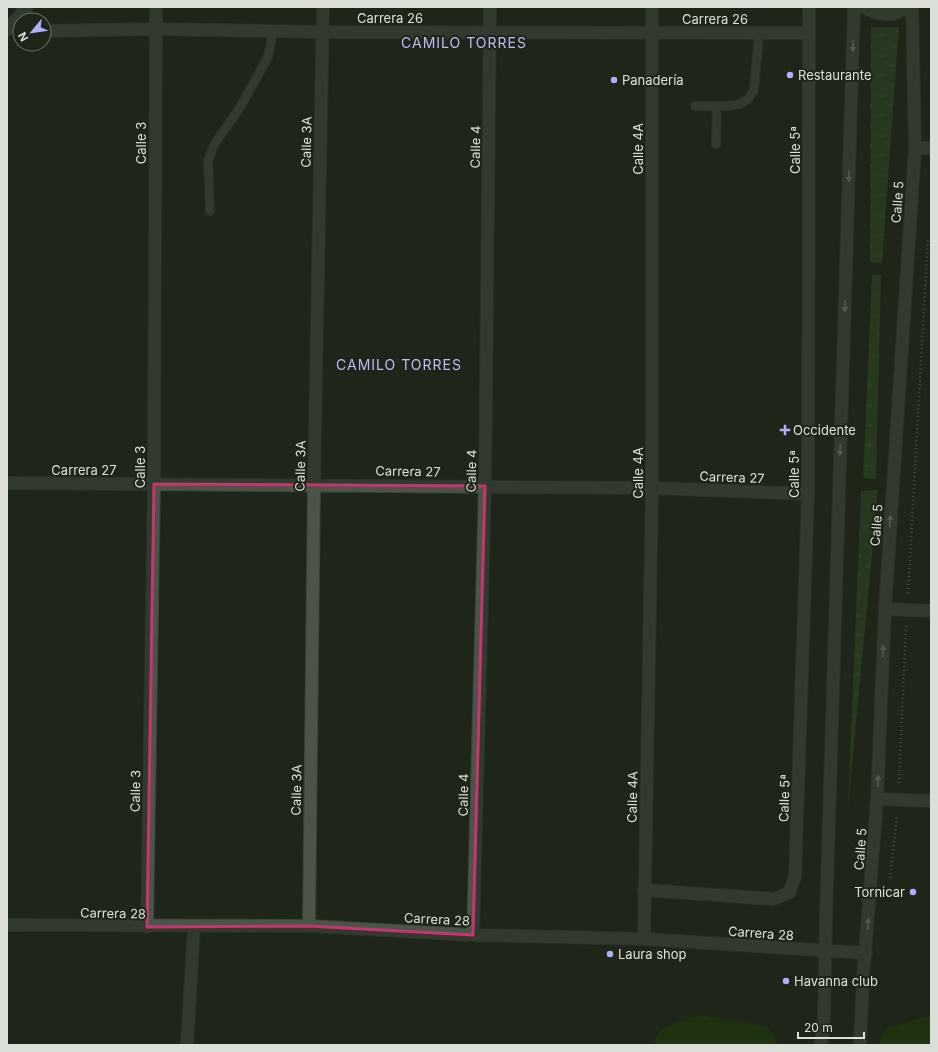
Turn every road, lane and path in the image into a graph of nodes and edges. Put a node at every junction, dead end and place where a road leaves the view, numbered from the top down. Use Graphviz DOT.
graph roads {
  1 [pos="27,7"];
  2 [pos="156,7"];
  3 [pos="323,7"];
  4 [pos="490,7"];
  5 [pos="652,7"];
  6 [pos="809,7"];
  7 [pos="854,7"];
  8 [pos="864,7"];
  9 [pos="906,7"];
  10 [pos="912,7"];
  11 [pos="156,29"];
  12 [pos="7,31"];
  13 [pos="52,31"];
  14 [pos="273,31"];
  15 [pos="322,32"];
  16 [pos="490,32"];
  17 [pos="652,32"];
  18 [pos="758,33"];
  19 [pos="809,33"];
  20 [pos="694,106"];
  21 [pos="718,106"];
  22 [pos="716,144"];
  23 [pos="915,148"];
  24 [pos="931,148"];
  25 [pos="210,211"];
  26 [pos="7,483"];
  27 [pos="154,484"];
  28 [pos="314,484"];
  29 [pos="485,486"];
  30 [pos="652,488"];
  31 [pos="808,494"];
  32 [pos="884,609"];
  33 [pos="931,611"];
  34 [pos="877,799"];
  35 [pos="931,801"];
  36 [pos="644,890"];
  37 [pos="7,925"];
  38 [pos="309,926"];
  39 [pos="147,927"];
  40 [pos="194,927"];
  41 [pos="474,935"];
  42 [pos="644,939"];
  43 [pos="826,950"];
  44 [pos="866,953"];
  45 [pos="187,1045"];
  46 [pos="821,1045"];
  47 [pos="860,1045"];
  1 -- 12 [label="street"];
  2 -- 11 [label="street, Calle 3"];
  3 -- 15 [label="street, Calle 3A"];
  4 -- 16 [label="street, Calle 4"];
  5 -- 17 [label="street, Calle 4A"];
  6 -- 19 [label="street, Calle 5ª"];
  7 -- 43 [label="street, one-way"];
  8 -- 9 [label="street"];
  10 -- 23 [label="street, Calle 5"];
  11 -- 13 [label="street, Carrera 26"];
  11 -- 14 [label="street, Carrera 26"];
  11 -- 27 [label="street, Calle 3"];
  14 -- 15 [label="street, Carrera 26"];
  14 -- 25 [label="lane"];
  15 -- 16 [label="street, Carrera 26"];
  15 -- 28 [label="street, Calle 3A"];
  16 -- 17 [label="street, Carrera 26"];
  16 -- 29 [label="street, Calle 4"];
  17 -- 18 [label="street, Carrera 26"];
  17 -- 30 [label="street, Calle 4A"];
  18 -- 19 [label="street, Carrera 26"];
  18 -- 21 [label="lane"];
  19 -- 31 [label="street, Calle 5ª"];
  20 -- 21 [label="lane"];
  21 -- 22 [label="lane"];
  23 -- 24 [label="street"];
  32 -- 23 [label="street, Calle 5, one-way"];
  26 -- 27 [label="street, Carrera 27"];
  27 -- 28 [label="street, Carrera 27"];
  27 -- 39 [label="street, Calle 3"];
  28 -- 29 [label="street, Carrera 27"];
  28 -- 38 [label="street, Calle 3A"];
  29 -- 30 [label="street, Carrera 27"];
  29 -- 41 [label="street, Calle 4"];
  30 -- 31 [label="street, Carrera 27"];
  30 -- 36 [label="street, Calle 4A"];
  31 -- 36 [label="street, Calle 5ª"];
  32 -- 33 [label="street"];
  34 -- 32 [label="street, Calle 5, one-way"];
  34 -- 35 [label="street"];
  44 -- 34 [label="street, Calle 5, one-way"];
  36 -- 42 [label="street, Calle 4A"];
  37 -- 39 [label="street, Carrera 28"];
  38 -- 40 [label="street, Carrera 28"];
  38 -- 41 [label="street, Carrera 28"];
  39 -- 40 [label="street, Carrera 28"];
  40 -- 45 [label="street"];
  41 -- 42 [label="street, Carrera 28"];
  42 -- 43 [label="street, Carrera 28"];
  43 -- 44 [label="street, Carrera 28"];
  43 -- 46 [label="street"];
  44 -- 47 [label="street, Calle 5"];
}
